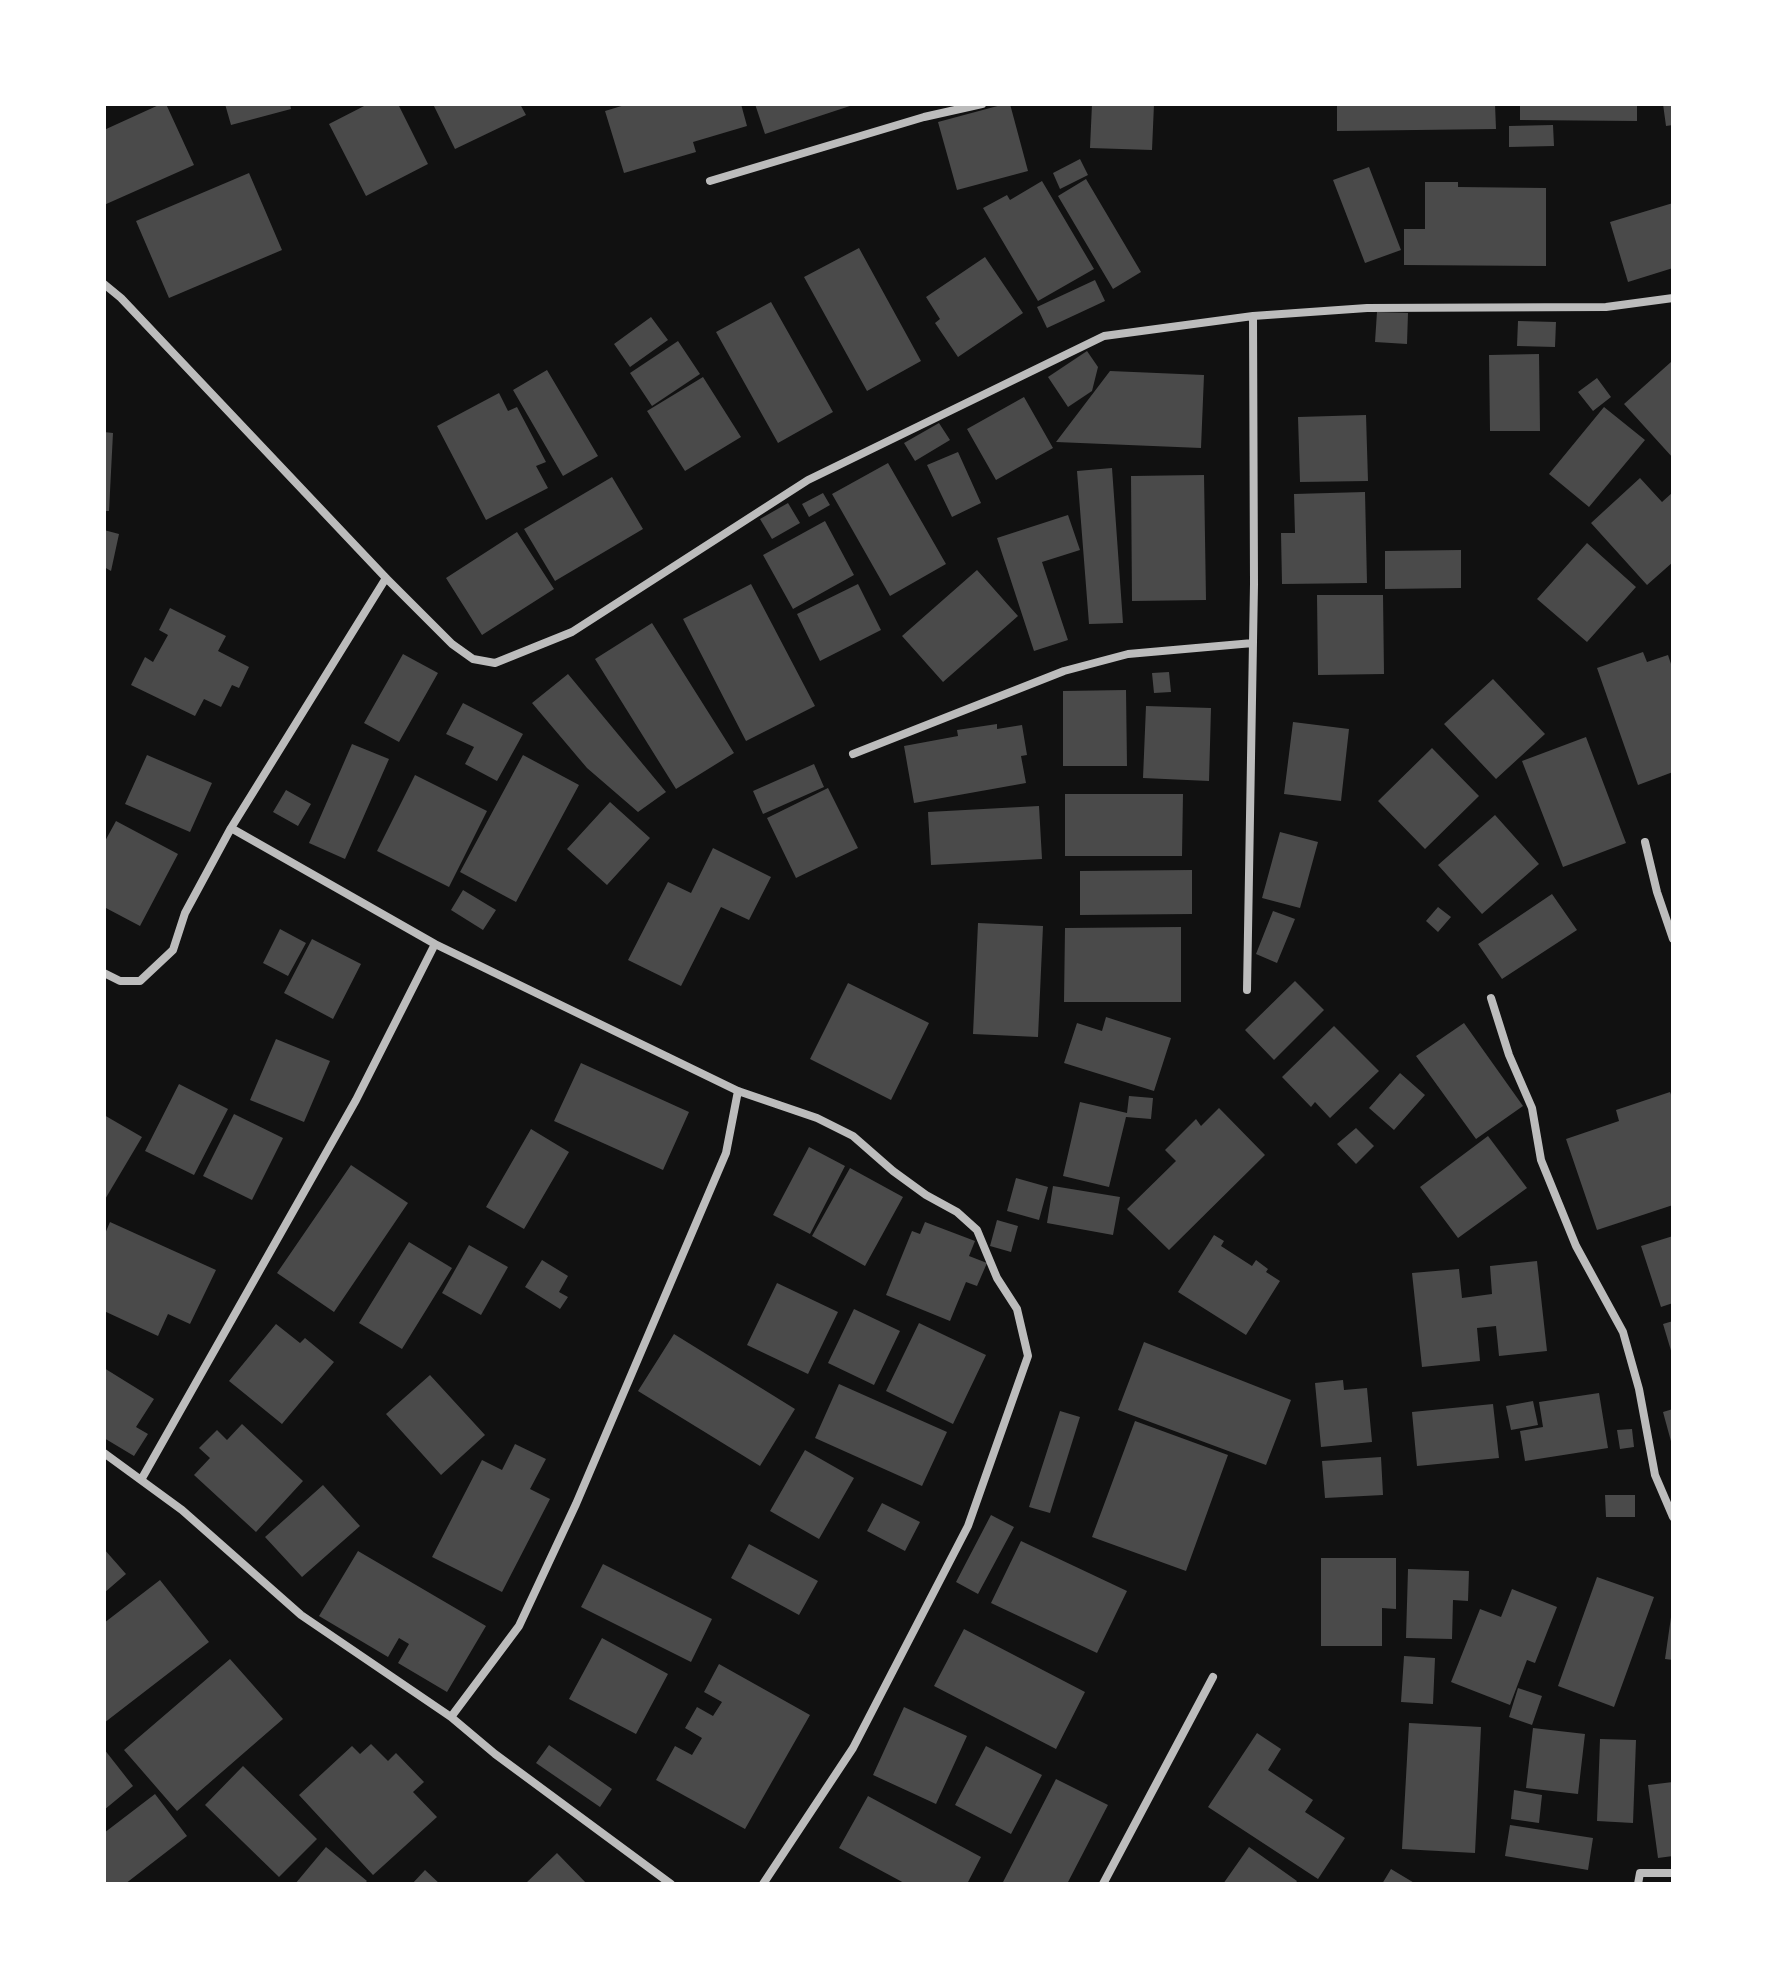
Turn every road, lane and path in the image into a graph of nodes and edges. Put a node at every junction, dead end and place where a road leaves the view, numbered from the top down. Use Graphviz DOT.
graph roads {
  1 [pos="982,104"];
  2 [pos="710,181"];
  3 [pos="104,284"];
  4 [pos="1673,298"];
  5 [pos="1253,316"];
  6 [pos="386,578"];
  7 [pos="1253,643"];
  8 [pos="853,754"];
  9 [pos="231,828"];
  10 [pos="1645,842"];
  11 [pos="1673,939"];
  12 [pos="435,944"];
  13 [pos="104,973"];
  14 [pos="1247,990"];
  15 [pos="1491,998"];
  16 [pos="738,1091"];
  17 [pos="104,1453"];
  18 [pos="141,1480"];
  19 [pos="1673,1517"];
  20 [pos="1213,1677"];
  21 [pos="451,1717"];
  22 [pos="1673,1873"];
  23 [pos="671,1884"];
  24 [pos="763,1884"];
  25 [pos="1103,1884"];
  26 [pos="1638,1884"];
  1 -- 2 [label="street"];
  3 -- 6 [label="street"];
  4 -- 5 [label="street"];
  5 -- 6 [label="street"];
  5 -- 7 [label="street"];
  6 -- 9 [label="street"];
  7 -- 8 [label="street"];
  7 -- 14 [label="street"];
  9 -- 12 [label="street"];
  9 -- 13 [label="street"];
  10 -- 11 [label="street"];
  12 -- 16 [label="street"];
  12 -- 18 [label="street"];
  15 -- 19 [label="street"];
  16 -- 21 [label="street"];
  16 -- 24 [label="street"];
  17 -- 18 [label="street"];
  18 -- 21 [label="street"];
  20 -- 25 [label="street"];
  21 -- 23 [label="street"];
  22 -- 26 [label="street"];
}
